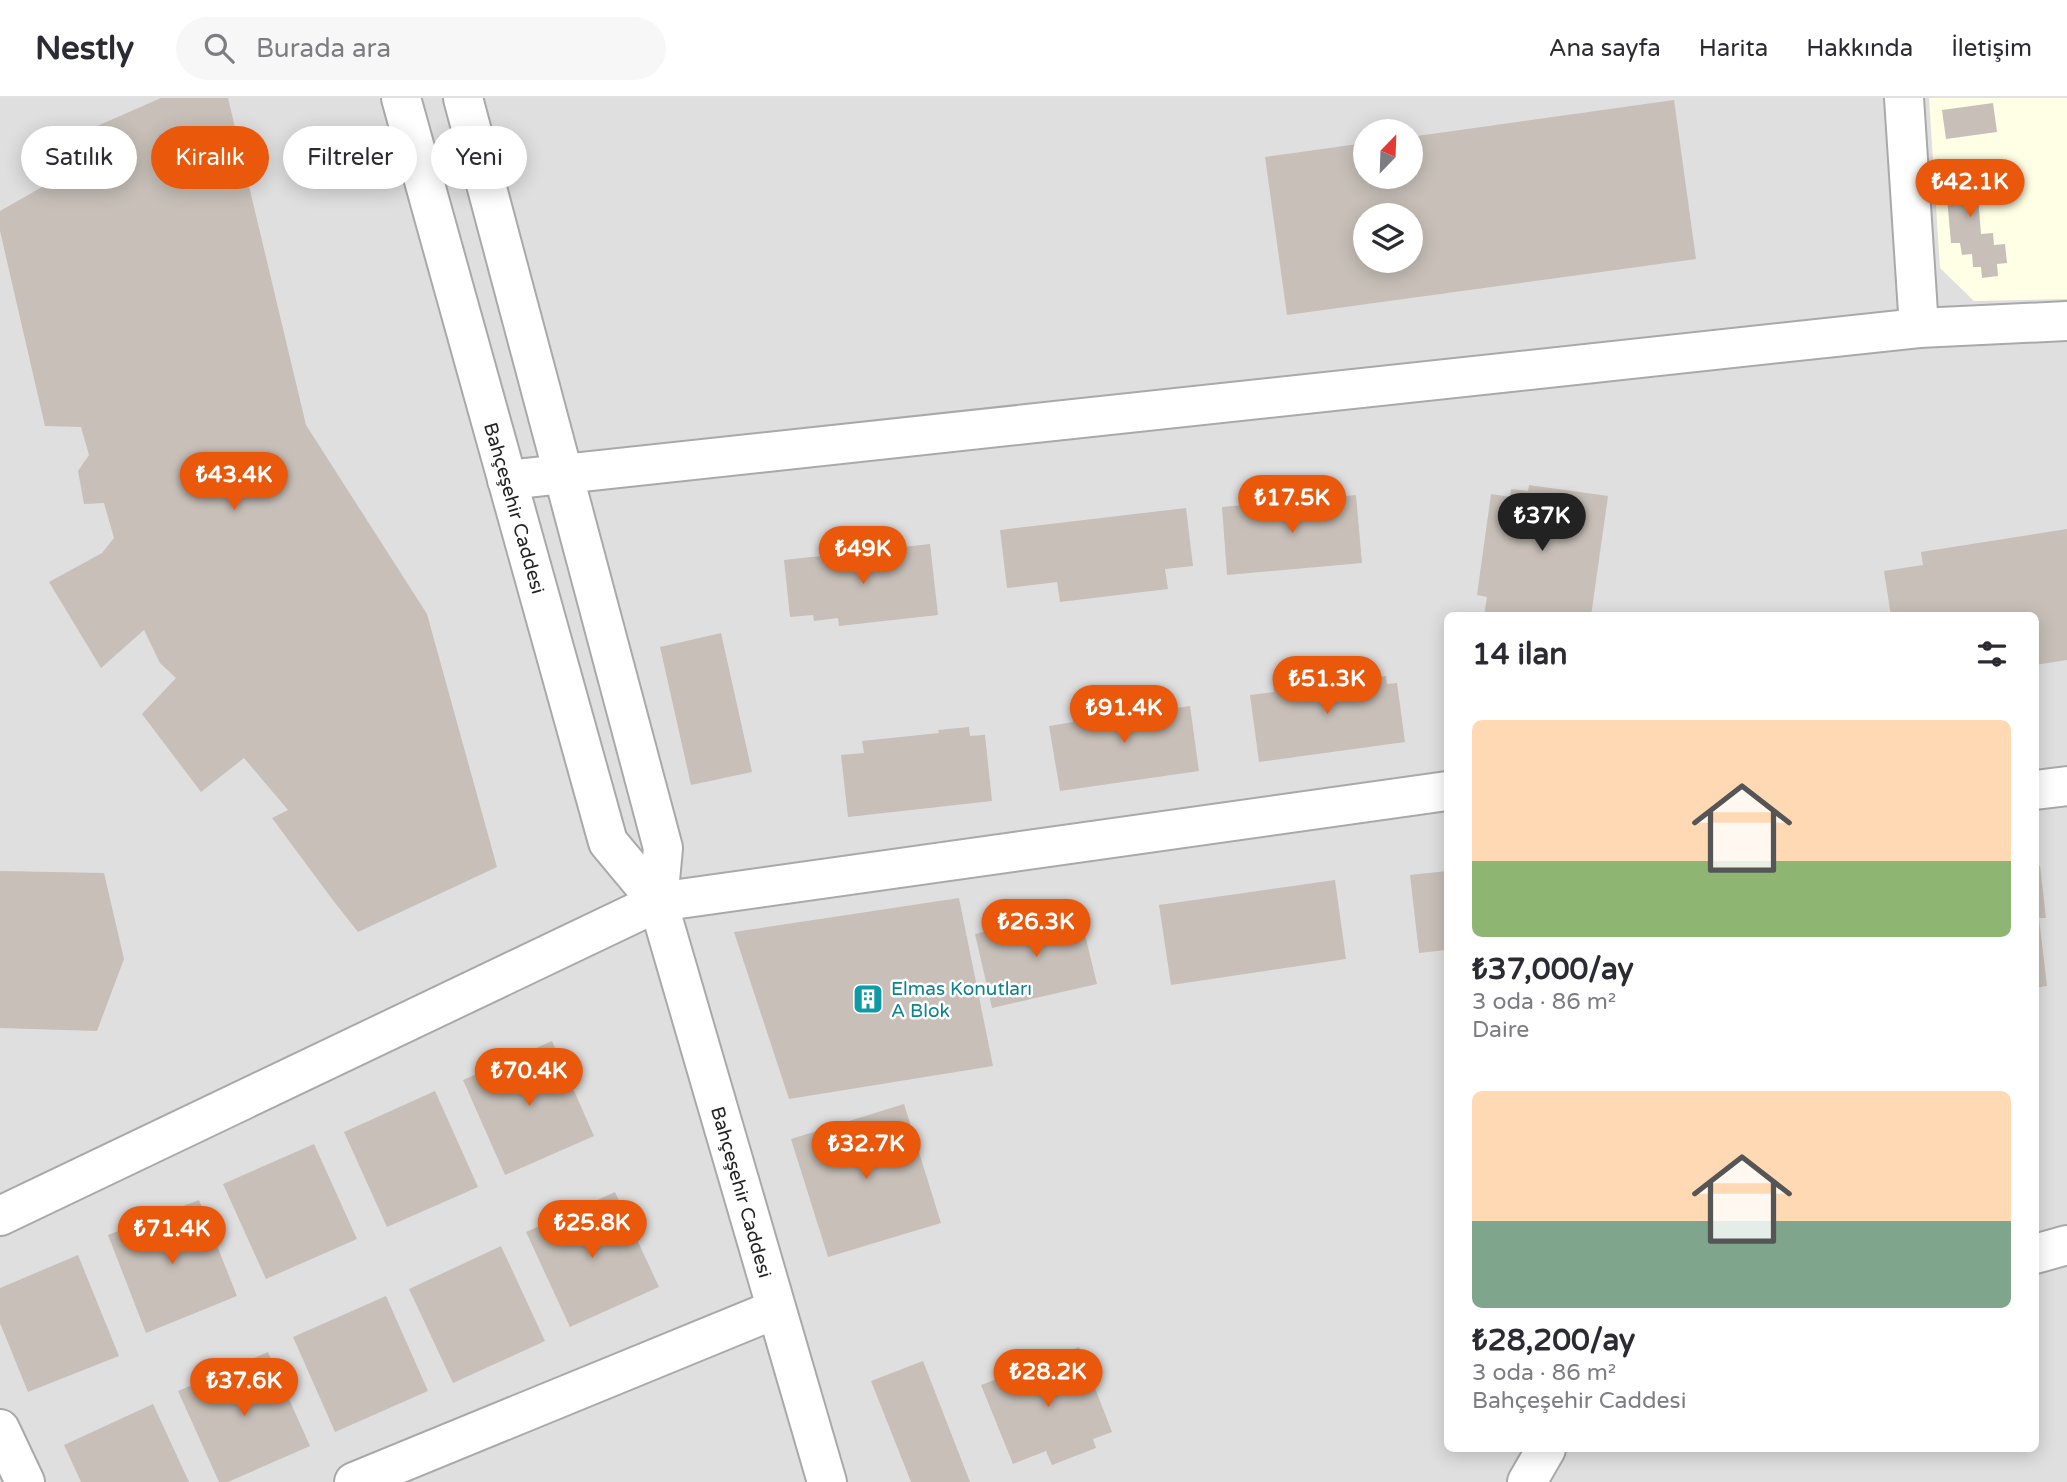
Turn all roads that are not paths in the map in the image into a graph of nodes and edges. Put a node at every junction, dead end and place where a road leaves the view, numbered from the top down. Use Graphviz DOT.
graph roads {
  1 [pos="401,98"];
  2 [pos="463,98"];
  3 [pos="1904,98"];
  4 [pos="2067,321"];
  5 [pos="1919,328"];
  6 [pos="563,475"];
  7 [pos="508,480"];
  8 [pos="2067,786"];
  9 [pos="2039,790"];
  10 [pos="1444,791"];
  11 [pos="658,902"];
  12 [pos="0,1216"];
  13 [pos="2067,1245"];
  14 [pos="2039,1253"];
  15 [pos="776,1309"];
  16 [pos="0,1429"];
  17 [pos="1544,1452"];
  18 [pos="25,1482"];
  19 [pos="354,1482"];
  20 [pos="827,1482"];
  21 [pos="1527,1482"];
  1 -- 7 [label="street, Bahçeşehir Caddesi"];
  2 -- 6 [label="street, Bahçeşehir Caddesi"];
  3 -- 5 [label="street"];
  4 -- 5 [label="street"];
  5 -- 6 [label="street"];
  6 -- 7 [label="street"];
  6 -- 11 [label="street, Bahçeşehir Caddesi"];
  7 -- 11 [label="street, Bahçeşehir Caddesi"];
  8 -- 9 [label="street"];
  10 -- 11 [label="street"];
  11 -- 12 [label="street"];
  11 -- 15 [label="street, Bahçeşehir Caddesi"];
  13 -- 14 [label="street"];
  15 -- 19 [label="street"];
  15 -- 20 [label="street, Bahçeşehir Caddesi"];
  16 -- 18 [label="street"];
  17 -- 21 [label="street"];
}
